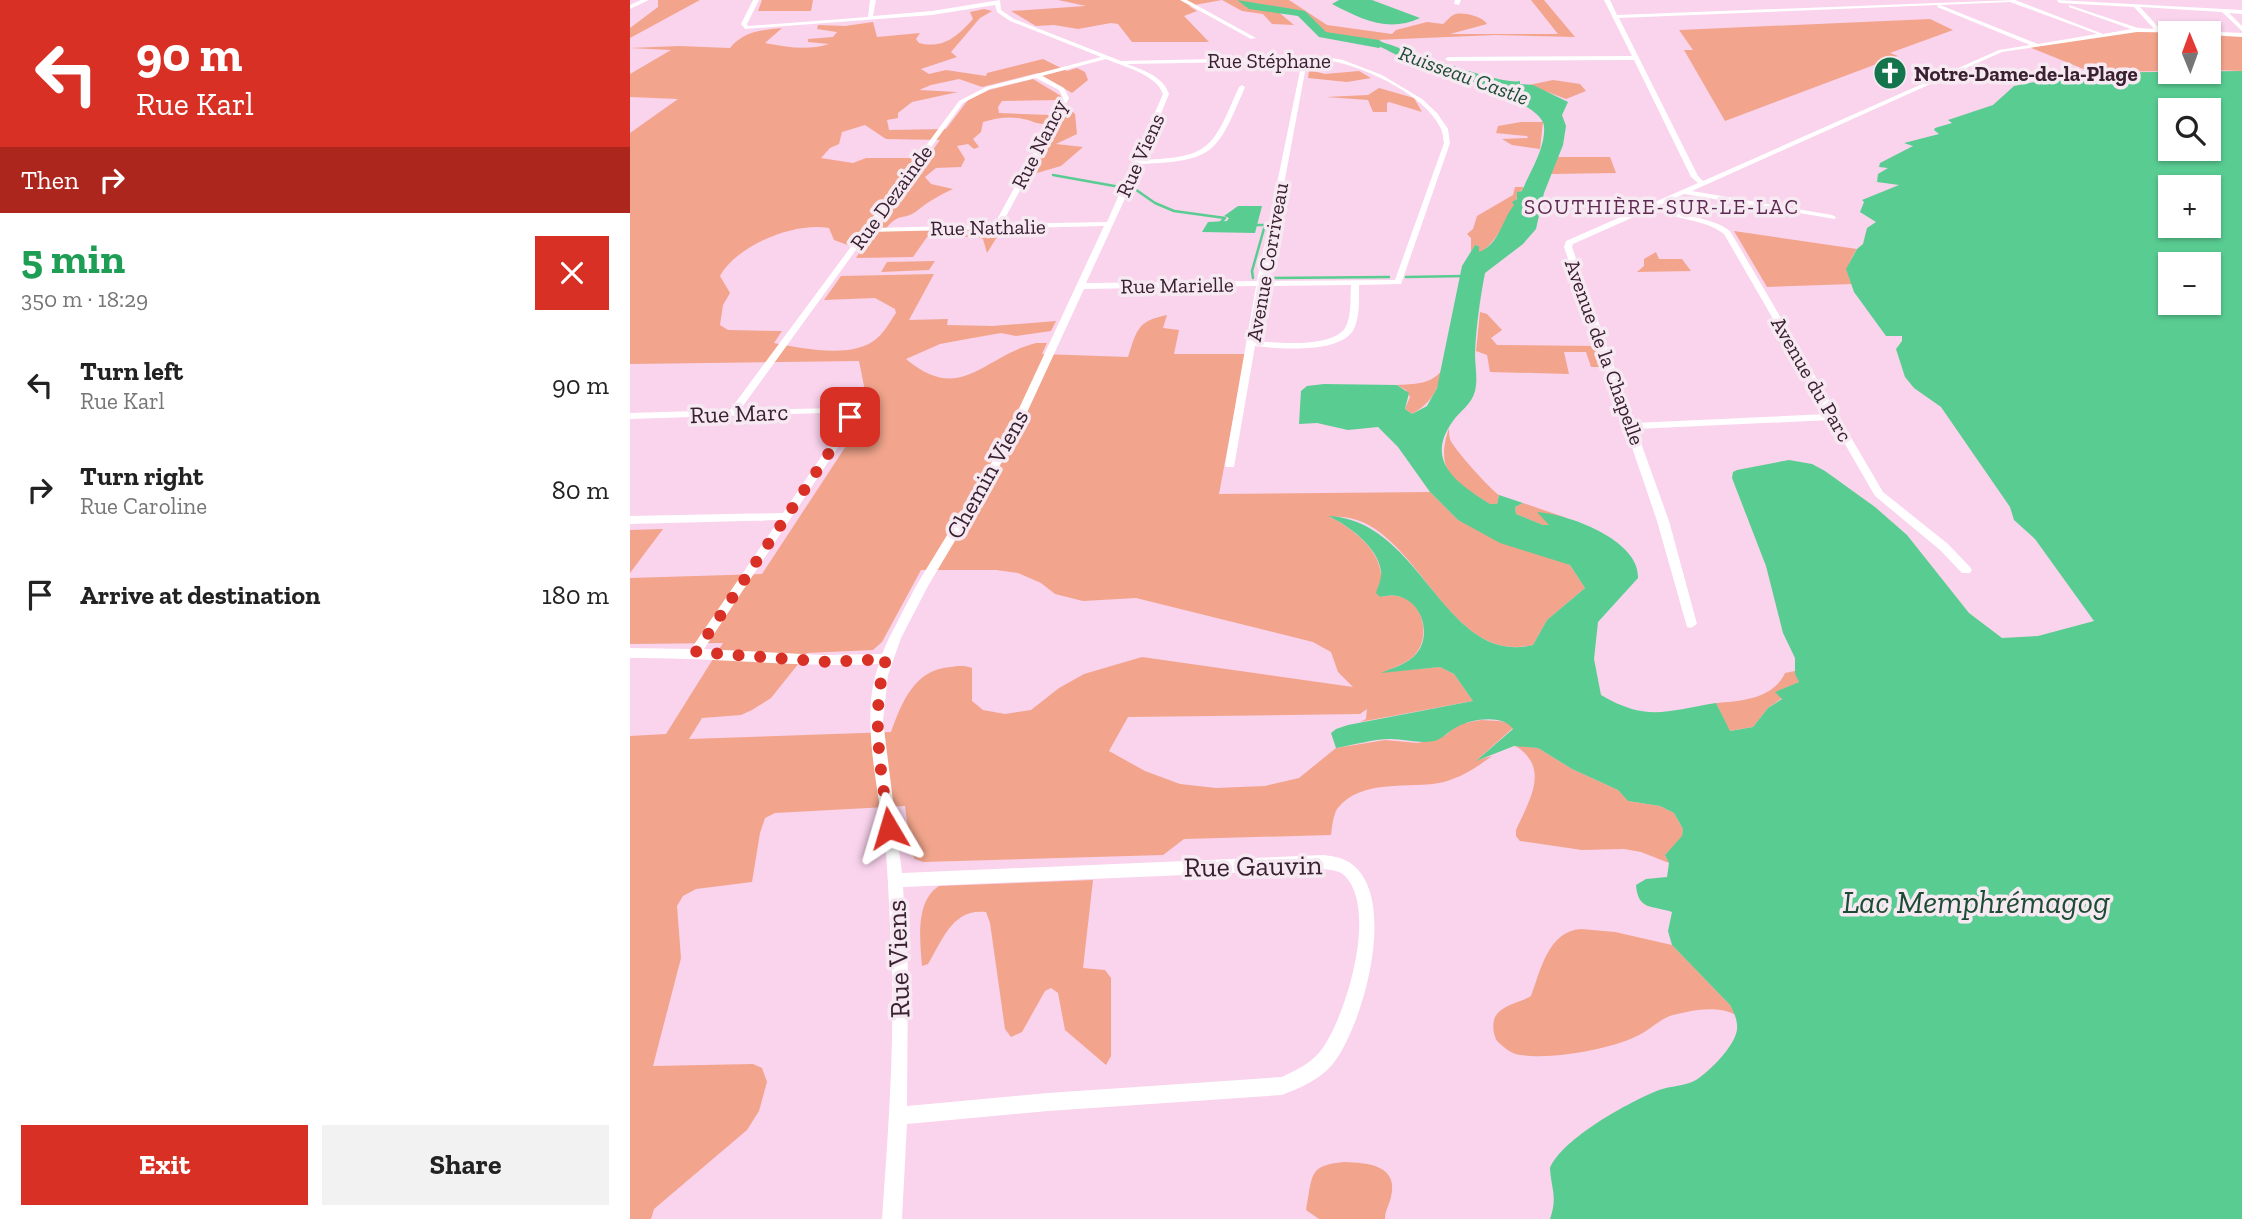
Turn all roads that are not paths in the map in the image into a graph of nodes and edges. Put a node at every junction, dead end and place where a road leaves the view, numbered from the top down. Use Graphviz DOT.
graph roads {
  1 [pos="646,0"];
  2 [pos="756,0"];
  3 [pos="873,0"];
  4 [pos="1183,0"];
  5 [pos="1607,0"];
  6 [pos="1923,0"];
  7 [pos="2011,0"];
  8 [pos="2057,1"];
  9 [pos="997,2"];
  10 [pos="1933,4"];
  11 [pos="2135,5"];
  12 [pos="630,7"];
  13 [pos="2224,11"];
  14 [pos="2242,12"];
  15 [pos="1616,17"];
  16 [pos="870,19"];
  17 [pos="2242,29"];
  18 [pos="2137,30"];
  19 [pos="2158,30"];
  20 [pos="2103,34"];
  21 [pos="2221,34"];
  22 [pos="2242,35"];
  23 [pos="1253,38"];
  24 [pos="2037,45"];
  25 [pos="1105,58"];
  26 [pos="1636,58"];
  27 [pos="1305,59"];
  28 [pos="1448,59"];
  29 [pos="1116,62"];
  30 [pos="1037,76"];
  31 [pos="1242,87"];
  32 [pos="1138,162"];
  33 [pos="1702,183"];
  34 [pos="1682,191"];
  35 [pos="1654,205"];
  36 [pos="1832,217"];
  37 [pos="1109,224"];
  38 [pos="997,226"];
  39 [pos="867,230"];
  40 [pos="1355,282"];
  41 [pos="1398,282"];
  42 [pos="1261,284"];
  43 [pos="1082,286"];
  44 [pos="1252,343"];
  45 [pos="732,414"];
  46 [pos="630,416"];
  47 [pos="1835,417"];
  48 [pos="1632,426"];
  49 [pos="1230,465"];
  50 [pos="788,516"];
  51 [pos="630,520"];
  52 [pos="1966,570"];
  53 [pos="1691,624"];
  54 [pos="696,652"];
  55 [pos="630,653"];
  56 [pos="886,659"];
  57 [pos="895,880"];
  58 [pos="898,1116"];
  59 [pos="892,1219"];
  1 -- 12 [label="street"];
  2 -- 16 [label="street"];
  3 -- 16 [label="street"];
  4 -- 23 [label="street"];
  5 -- 15 [label="street"];
  6 -- 10 [label="street"];
  7 -- 10 [label="street"];
  7 -- 20 [label="street"];
  8 -- 11 [label="street"];
  8 -- 18 [label="street"];
  9 -- 16 [label="street"];
  9 -- 25 [label="street, Rue Viens"];
  10 -- 15 [label="street"];
  10 -- 24 [label="street"];
  11 -- 13 [label="street"];
  11 -- 19 [label="street"];
  13 -- 14 [label="street"];
  13 -- 17 [label="street"];
  15 -- 26 [label="street"];
  18 -- 19 [label="street, Avenue de la Chapelle"];
  18 -- 20 [label="street, Avenue de la Chapelle"];
  20 -- 24 [label="street, Avenue de la Chapelle"];
  21 -- 22 [label="street, Avenue de la Chapelle"];
  24 -- 33 [label="street, Avenue de la Chapelle"];
  25 -- 29 [label="street, Rue Viens"];
  25 -- 30 [label="street, Rue Dezainde"];
  26 -- 28 [label="street"];
  26 -- 33 [label="street"];
  27 -- 29 [label="street, Rue Stéphane"];
  27 -- 41 [label="street, Rue Stéphane"];
  27 -- 42 [label="street, Avenue Corriveau"];
  29 -- 32 [label="street, Rue Viens"];
  30 -- 38 [label="street, Rue Nancy"];
  30 -- 39 [label="street, Rue Dezainde"];
  31 -- 32 [label="street"];
  32 -- 37 [label="street, Rue Viens"];
  33 -- 34 [label="street, Avenue de la Chapelle"];
  34 -- 35 [label="street, Avenue de la Chapelle"];
  34 -- 36 [label="street"];
  35 -- 47 [label="street, Avenue du Parc"];
  35 -- 48 [label="street, Avenue de la Chapelle"];
  37 -- 38 [label="street, Rue Nathalie"];
  37 -- 43 [label="street, Rue Viens"];
  38 -- 39 [label="street, Rue Nathalie"];
  39 -- 45 [label="street, Rue Dezainde"];
  40 -- 41 [label="street, Rue Marielle"];
  40 -- 42 [label="street, Rue Marielle"];
  40 -- 44 [label="street"];
  42 -- 43 [label="street, Rue Marielle"];
  42 -- 44 [label="street, Avenue Corriveau"];
  43 -- 56 [label="street, Chemin Viens"];
  44 -- 49 [label="street, Avenue Corriveau"];
  45 -- 46 [label="street, Rue Marc"];
  45 -- 50 [label="street, Rue Marc"];
  47 -- 48 [label="street"];
  47 -- 52 [label="street, Avenue du Parc"];
  48 -- 53 [label="street, Avenue de la Chapelle"];
  50 -- 51 [label="street"];
  50 -- 54 [label="street"];
  54 -- 55 [label="street"];
  54 -- 56 [label="street"];
  56 -- 57 [label="street, Rue Viens"];
  57 -- 58 [label="street, Rue Viens"];
  57 -- 58 [label="street, Rue Gauvin"];
  58 -- 59 [label="street, Rue Viens"];
}
